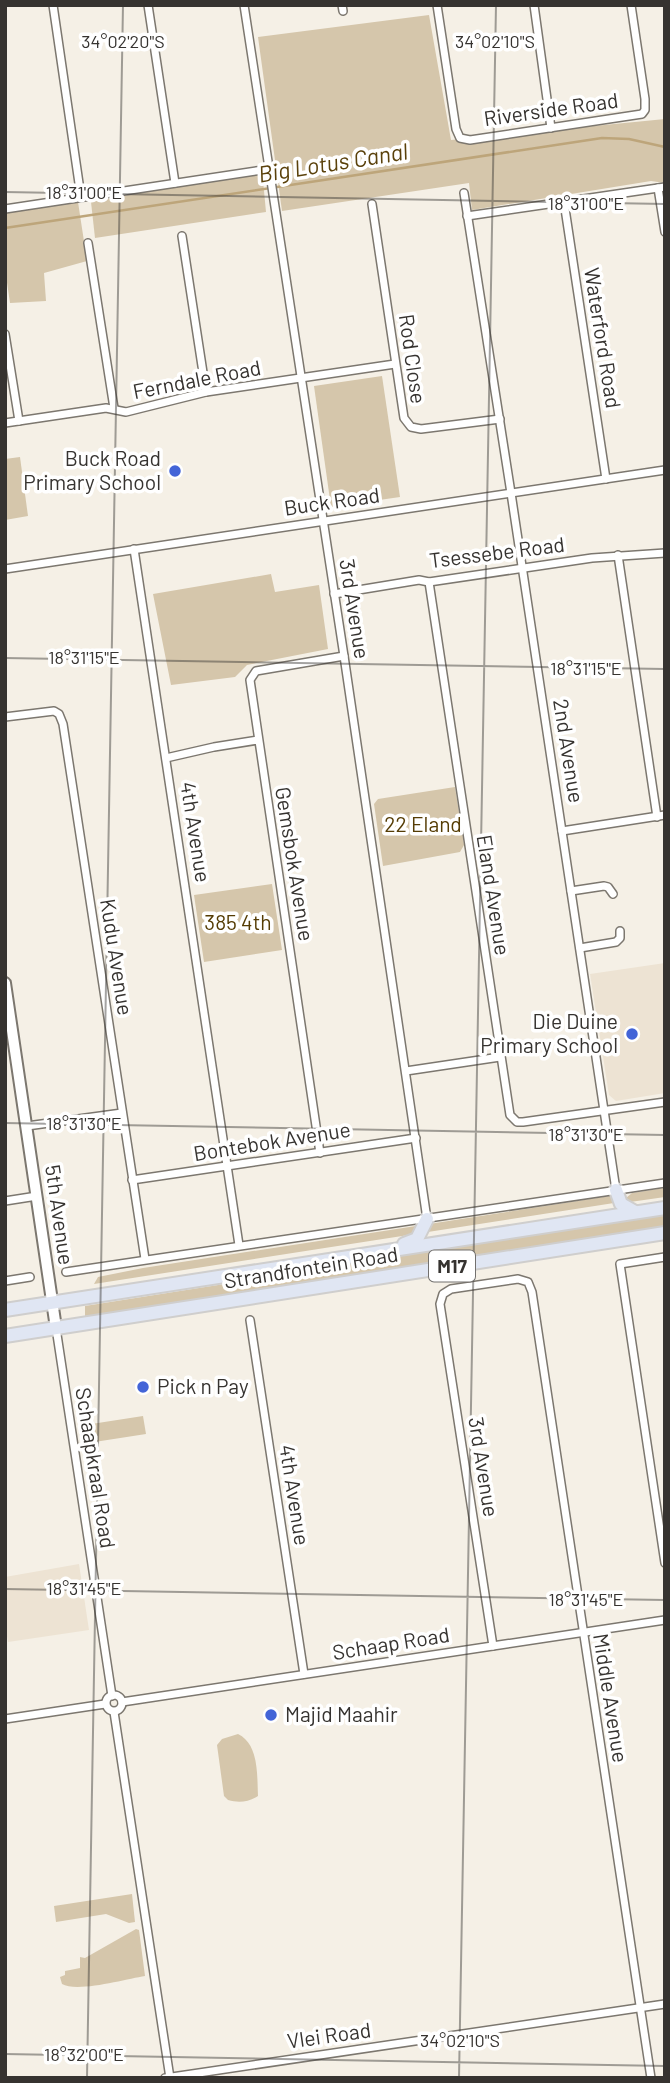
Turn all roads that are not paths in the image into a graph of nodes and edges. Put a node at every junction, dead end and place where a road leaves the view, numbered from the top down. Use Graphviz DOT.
graph roads {
  1 [pos="53,5"];
  2 [pos="148,5"];
  3 [pos="244,5"];
  4 [pos="437,5"];
  5 [pos="534,5"];
  6 [pos="631,5"];
  7 [pos="551,128"];
  8 [pos="269,169"];
  9 [pos="175,183"];
  10 [pos="662,187"];
  11 [pos="464,193"];
  12 [pos="81,197"];
  13 [pos="564,202"];
  14 [pos="372,204"];
  15 [pos="5,209"];
  16 [pos="467,216"];
  17 [pos="665,232"];
  18 [pos="182,236"];
  19 [pos="88,243"];
  20 [pos="5,334"];
  21 [pos="395,363"];
  22 [pos="302,378"];
  23 [pos="206,392"];
  24 [pos="114,408"];
  25 [pos="500,419"];
  26 [pos="19,421"];
  27 [pos="5,423"];
  28 [pos="665,470"];
  29 [pos="606,479"];
  30 [pos="512,493"];
  31 [pos="323,522"];
  32 [pos="134,549"];
  33 [pos="665,552"];
  34 [pos="618,555"];
  35 [pos="522,568"];
  36 [pos="5,569"];
  37 [pos="429,582"];
  38 [pos="334,594"];
  39 [pos="344,656"];
  40 [pos="5,717"];
  41 [pos="258,740"];
  42 [pos="166,758"];
  43 [pos="661,816"];
  44 [pos="562,831"];
  45 [pos="571,891"];
  46 [pos="613,894"];
  47 [pos="620,931"];
  48 [pos="580,948"];
  49 [pos="5,983"];
  50 [pos="500,1057"];
  51 [pos="406,1071"];
  52 [pos="665,1102"];
  53 [pos="605,1111"];
  54 [pos="121,1113"];
  55 [pos="27,1126"];
  56 [pos="416,1138"];
  57 [pos="320,1153"];
  58 [pos="228,1167"];
  59 [pos="132,1180"];
  60 [pos="665,1183"];
  61 [pos="616,1190"];
  62 [pos="37,1196"];
  63 [pos="5,1201"];
  64 [pos="665,1209"];
  65 [pos="636,1213"];
  66 [pos="427,1219"];
  67 [pos="665,1233"];
  68 [pos="239,1245"];
  69 [pos="388,1251"];
  70 [pos="665,1257"];
  71 [pos="145,1259"];
  72 [pos="66,1272"];
  73 [pos="30,1277"];
  74 [pos="5,1281"];
  75 [pos="443,1294"];
  76 [pos="52,1303"];
  77 [pos="5,1310"];
  78 [pos="250,1321"];
  79 [pos="56,1328"];
  80 [pos="5,1336"];
  81 [pos="665,1563"];
  82 [pos="665,1620"];
  83 [pos="582,1632"];
  84 [pos="493,1646"];
  85 [pos="304,1674"];
  86 [pos="112,1696"];
  87 [pos="122,1702"];
  88 [pos="105,1704"];
  89 [pos="114,1712"];
  90 [pos="5,1720"];
  91 [pos="665,2004"];
  92 [pos="640,2007"];
  93 [pos="168,2078"];
  94 [pos="650,2078"];
  1 -- 12 [label="street"];
  2 -- 9 [label="street"];
  3 -- 8 [label="street, 3rd Avenue"];
  4 -- 7 [label="street, Riverside Road"];
  5 -- 7 [label="street"];
  6 -- 7 [label="street, Riverside Road"];
  8 -- 9 [label="street"];
  8 -- 22 [label="street, 3rd Avenue"];
  9 -- 12 [label="street"];
  10 -- 13 [label="street"];
  10 -- 17 [label="street"];
  11 -- 16 [label="street, 2nd Avenue"];
  12 -- 15 [label="street"];
  13 -- 16 [label="street"];
  13 -- 29 [label="street, Waterford Road"];
  14 -- 21 [label="street, Rod Close"];
  16 -- 25 [label="street, 2nd Avenue"];
  18 -- 23 [label="street"];
  19 -- 24 [label="street"];
  20 -- 26 [label="street"];
  21 -- 22 [label="street, Ferndale Road"];
  21 -- 25 [label="street, Rod Close"];
  22 -- 23 [label="street, Ferndale Road"];
  22 -- 31 [label="street, 3rd Avenue"];
  23 -- 24 [label="street, Ferndale Road"];
  24 -- 26 [label="street, Ferndale Road"];
  25 -- 30 [label="street, 2nd Avenue"];
  26 -- 27 [label="street, Ferndale Road"];
  28 -- 29 [label="street, Buck Road"];
  29 -- 30 [label="street, Buck Road"];
  30 -- 31 [label="street, Buck Road"];
  30 -- 35 [label="street, 2nd Avenue"];
  31 -- 32 [label="street, Buck Road"];
  31 -- 38 [label="street, 3rd Avenue"];
  32 -- 36 [label="street, Buck Road"];
  32 -- 42 [label="street, 4th Avenue"];
  33 -- 34 [label="street, Tsessebe Road"];
  34 -- 35 [label="street, Tsessebe Road"];
  34 -- 43 [label="street"];
  35 -- 37 [label="street, Tsessebe Road"];
  35 -- 44 [label="street, 2nd Avenue"];
  37 -- 38 [label="street, Tsessebe Road"];
  37 -- 50 [label="street, Eland Avenue"];
  38 -- 39 [label="street, 3rd Avenue"];
  39 -- 41 [label="street, Gemsbok Avenue"];
  39 -- 51 [label="street, 3rd Avenue"];
  40 -- 54 [label="street, Kudu Avenue"];
  41 -- 42 [label="street"];
  41 -- 57 [label="street, Gemsbok Avenue"];
  42 -- 58 [label="street, 4th Avenue"];
  43 -- 44 [label="street"];
  44 -- 45 [label="street, 2nd Avenue"];
  45 -- 46 [label="street"];
  45 -- 48 [label="street, 2nd Avenue"];
  47 -- 48 [label="street"];
  48 -- 53 [label="street, 2nd Avenue"];
  49 -- 55 [label="main road, 5th Avenue"];
  50 -- 51 [label="street"];
  50 -- 53 [label="street, Eland Avenue"];
  51 -- 56 [label="street, 3rd Avenue"];
  52 -- 53 [label="street"];
  53 -- 61 [label="street, 2nd Avenue"];
  54 -- 55 [label="street"];
  54 -- 59 [label="street, Kudu Avenue"];
  55 -- 62 [label="main road, 5th Avenue"];
  56 -- 57 [label="street, Bontebok Avenue"];
  56 -- 66 [label="street, 3rd Avenue"];
  57 -- 58 [label="street, Bontebok Avenue"];
  58 -- 59 [label="street, Bontebok Avenue"];
  58 -- 68 [label="street, 4th Avenue"];
  59 -- 71 [label="street, Kudu Avenue"];
  60 -- 61 [label="street, Strandfontein Road"];
  61 -- 65 [label="main road"];
  61 -- 66 [label="street, Strandfontein Road"];
  62 -- 63 [label="street"];
  62 -- 76 [label="main road, 5th Avenue"];
  64 -- 65 [label="main road, Strandfontein Road / M17"];
  65 -- 69 [label="main road, Strandfontein Road / M17"];
  66 -- 68 [label="street, Strandfontein Road"];
  66 -- 69 [label="main road"];
  67 -- 79 [label="main road, Strandfontein Road / M17"];
  68 -- 71 [label="street, Strandfontein Road"];
  69 -- 76 [label="main road, Strandfontein Road / M17"];
  70 -- 81 [label="street"];
  71 -- 72 [label="street, Strandfontein Road"];
  73 -- 74 [label="street"];
  75 -- 83 [label="street, Middle Avenue"];
  75 -- 84 [label="street, 3rd Avenue"];
  76 -- 77 [label="main road, Strandfontein Road / M17"];
  76 -- 79 [label="main road, 5th Avenue"];
  78 -- 85 [label="street, 4th Avenue"];
  79 -- 80 [label="main road, Strandfontein Road / M17"];
  79 -- 86 [label="street, Schaapkraal Road"];
  82 -- 83 [label="street, Schaap Road"];
  83 -- 84 [label="street, Schaap Road"];
  83 -- 92 [label="street, Middle Avenue"];
  84 -- 85 [label="street, Schaap Road"];
  85 -- 87 [label="street, Schaap Road"];
  86 -- 87 [label="street"];
  86 -- 88 [label="street"];
  87 -- 89 [label="street"];
  88 -- 89 [label="street"];
  88 -- 90 [label="street"];
  89 -- 93 [label="street"];
  91 -- 92 [label="street, Vlei Road"];
  92 -- 93 [label="street, Vlei Road"];
  92 -- 94 [label="street, Middle Avenue"];
}
